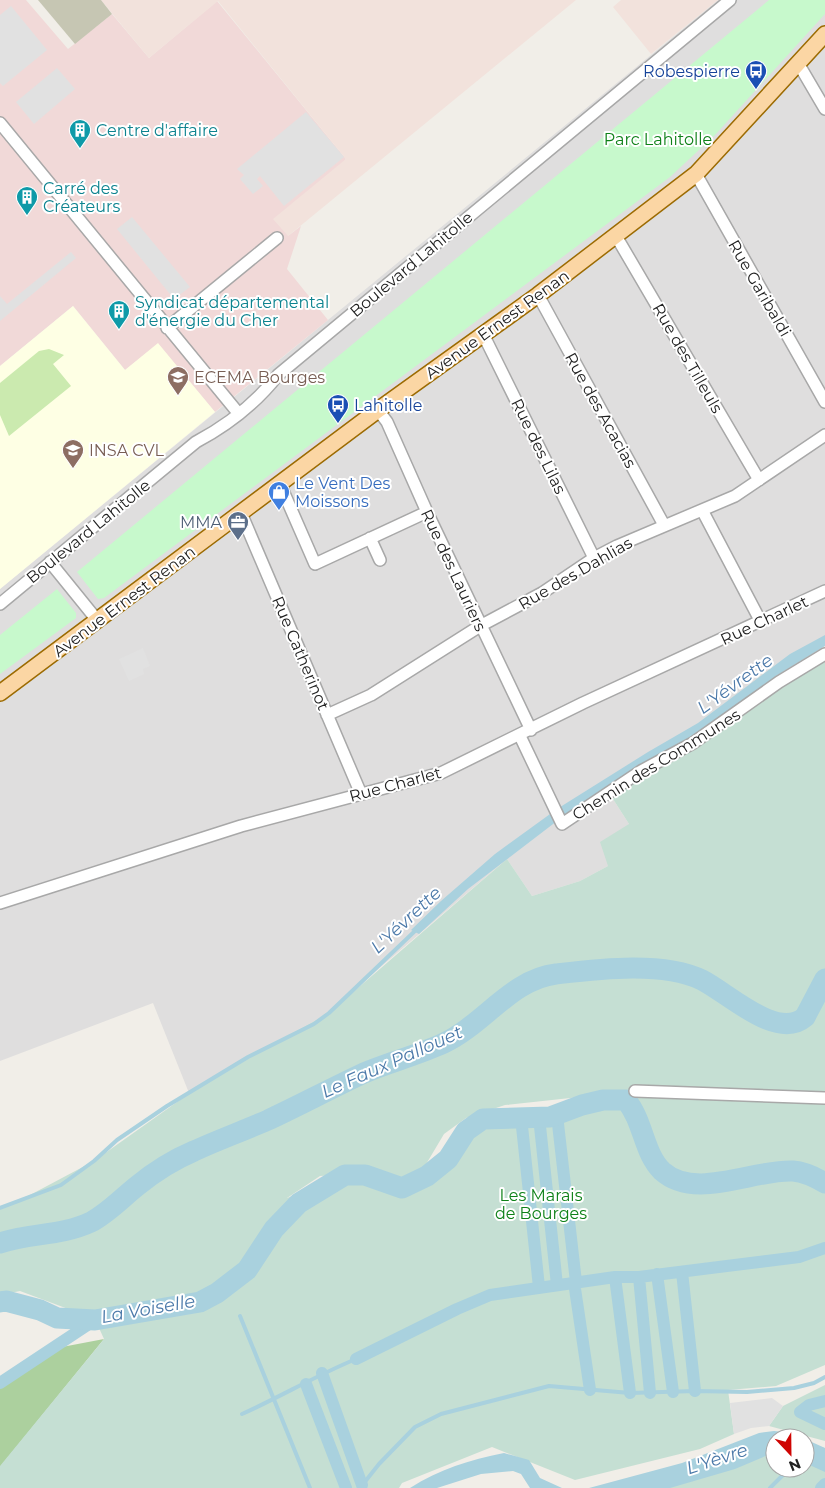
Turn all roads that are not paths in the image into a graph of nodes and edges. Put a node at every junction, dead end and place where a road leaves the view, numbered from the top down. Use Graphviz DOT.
graph roads {
  1 [pos="730,0"];
  2 [pos="825,34"];
  3 [pos="798,63"];
  4 [pos="825,109"];
  5 [pos="0,123"];
  6 [pos="696,174"];
  7 [pos="616,236"];
  8 [pos="277,238"];
  9 [pos="538,295"];
  10 [pos="167,328"];
  11 [pos="483,334"];
  12 [pos="825,402"];
  13 [pos="378,410"];
  14 [pos="239,414"];
  15 [pos="825,435"];
  16 [pos="759,480"];
  17 [pos="280,484"];
  18 [pos="702,510"];
  19 [pos="426,512"];
  20 [pos="241,513"];
  21 [pos="664,525"];
  22 [pos="370,538"];
  23 [pos="594,558"];
  24 [pos="380,560"];
  25 [pos="50,562"];
  26 [pos="825,591"];
  27 [pos="0,604"];
  28 [pos="97,620"];
  29 [pos="761,622"];
  30 [pos="480,626"];
  31 [pos="825,654"];
  32 [pos="0,693"];
  33 [pos="327,714"];
  34 [pos="531,730"];
  35 [pos="520,736"];
  36 [pos="361,794"];
  37 [pos="0,903"];
  38 [pos="635,1091"];
  39 [pos="825,1098"];
  1 -- 14 [label="street, Boulevard Lahitolle"];
  2 -- 3 [label="main road, Avenue Ernest Renan"];
  3 -- 4 [label="street"];
  3 -- 6 [label="main road, Avenue Ernest Renan"];
  5 -- 10 [label="street"];
  6 -- 7 [label="main road, Avenue Ernest Renan"];
  6 -- 12 [label="street, Rue Garibaldi"];
  7 -- 9 [label="main road, Avenue Ernest Renan"];
  7 -- 16 [label="street, Rue des Tilleuls"];
  8 -- 10 [label="street"];
  9 -- 11 [label="main road, Avenue Ernest Renan"];
  9 -- 21 [label="street, Rue des Acacias"];
  10 -- 14 [label="street"];
  11 -- 13 [label="main road, Avenue Ernest Renan"];
  11 -- 23 [label="street, Rue des Lilas"];
  13 -- 17 [label="main road, Avenue Ernest Renan"];
  13 -- 19 [label="street, Rue des Lauriers"];
  14 -- 25 [label="street, Boulevard Lahitolle"];
  15 -- 16 [label="street, Rue des Dahlias"];
  16 -- 18 [label="street, Rue des Dahlias"];
  17 -- 20 [label="main road, Avenue Ernest Renan"];
  17 -- 22 [label="street"];
  18 -- 21 [label="street, Rue des Dahlias"];
  18 -- 29 [label="street"];
  19 -- 22 [label="street"];
  19 -- 30 [label="street, Rue des Lauriers"];
  20 -- 28 [label="main road, Avenue Ernest Renan"];
  20 -- 33 [label="street, Rue Catherinot"];
  21 -- 23 [label="street, Rue des Dahlias"];
  22 -- 24 [label="street"];
  23 -- 30 [label="street, Rue des Dahlias"];
  25 -- 27 [label="street, Boulevard Lahitolle"];
  25 -- 28 [label="street"];
  26 -- 29 [label="street, Rue Charlet"];
  28 -- 32 [label="main road, Avenue Ernest Renan"];
  29 -- 34 [label="street, Rue Charlet"];
  30 -- 33 [label="street, Rue des Dahlias"];
  30 -- 34 [label="street, Rue des Lauriers"];
  31 -- 35 [label="street, Chemin des Communes"];
  33 -- 36 [label="street, Rue Catherinot"];
  34 -- 35 [label="street, Rue Charlet"];
  35 -- 36 [label="street, Rue Charlet"];
  36 -- 37 [label="street, Rue Charlet"];
  38 -- 39 [label="street"];
}
